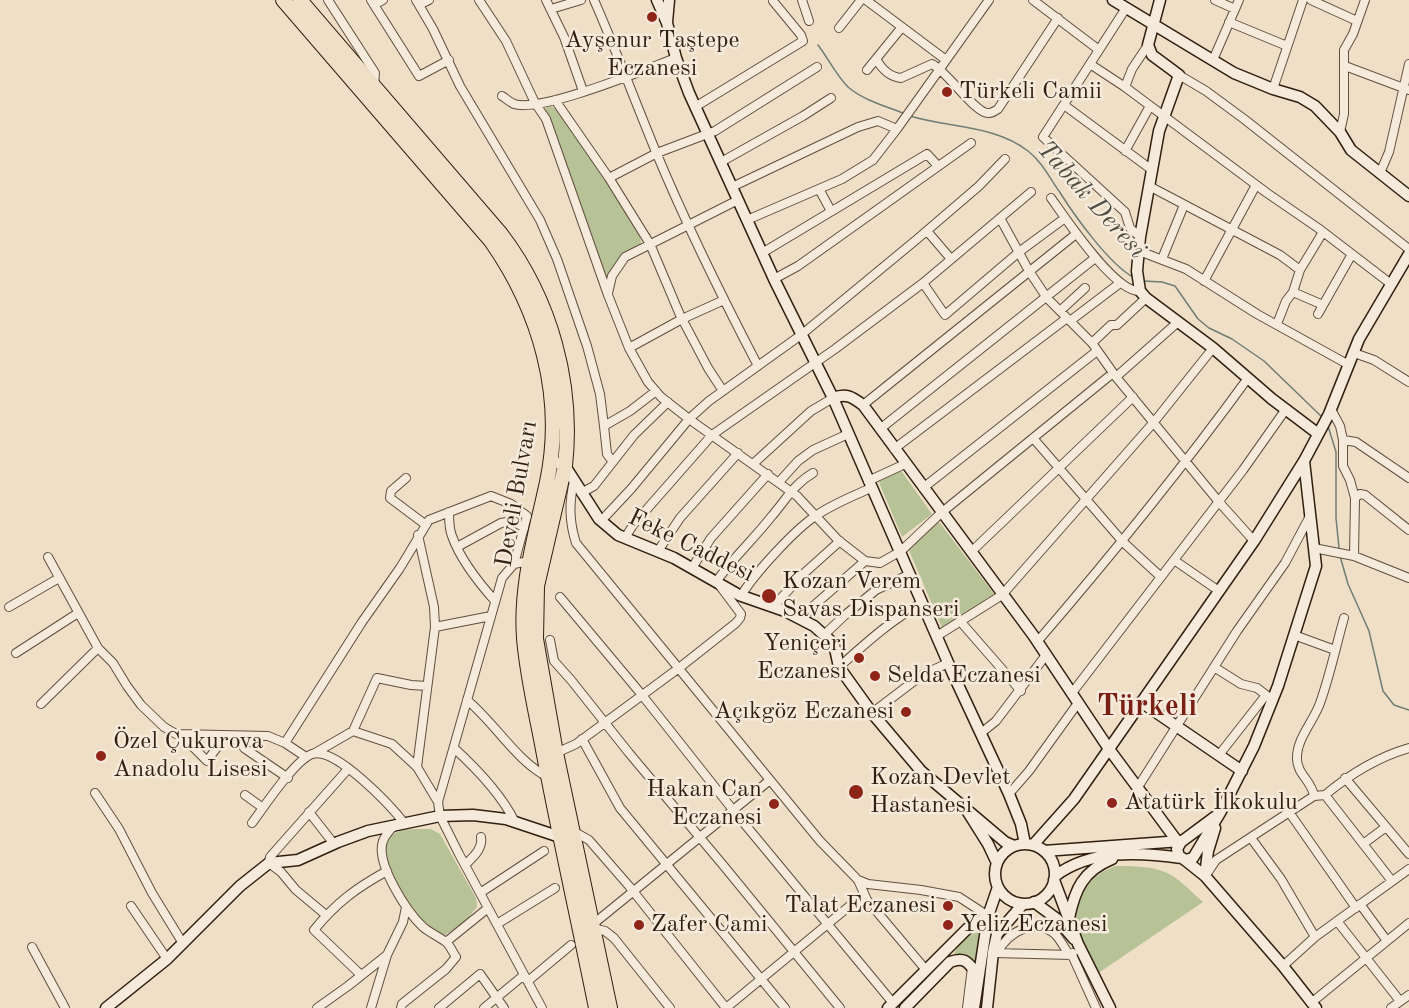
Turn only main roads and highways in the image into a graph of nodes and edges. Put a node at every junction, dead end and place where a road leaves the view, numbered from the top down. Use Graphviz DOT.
graph roads {
  1 [pos="283,0"];
  2 [pos="300,0"];
  3 [pos="565,833"];
  4 [pos="597,1008"];
  5 [pos="610,1008"];
  1 -- 3 [label="highway, Develi Bulvarı"];
  2 -- 3 [label="highway, Develi Bulvarı"];
  3 -- 4 [label="highway, Develi Bulvarı"];
  3 -- 5 [label="highway, Develi Bulvarı"];
}
